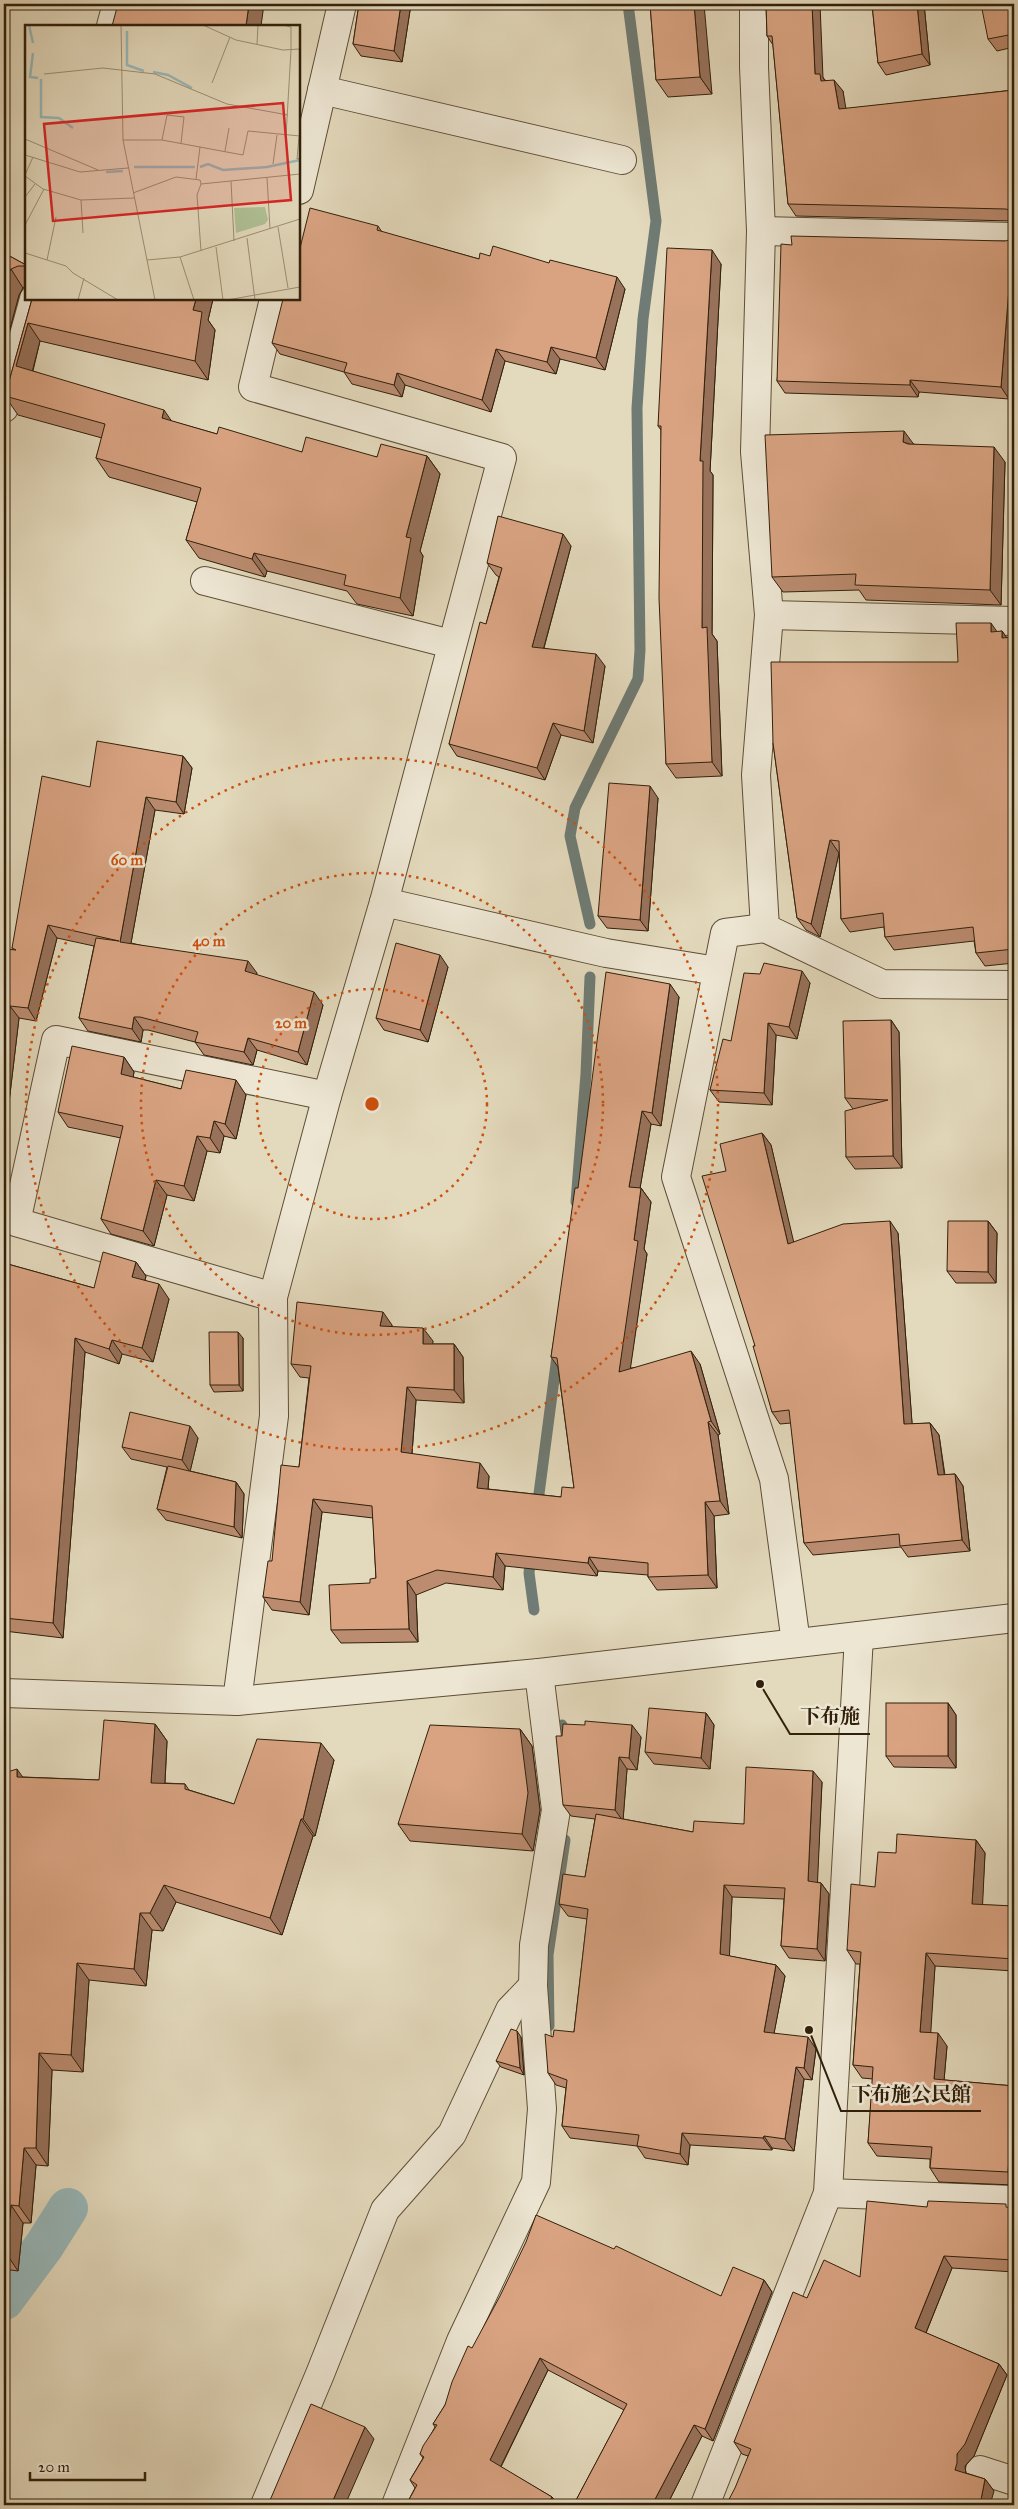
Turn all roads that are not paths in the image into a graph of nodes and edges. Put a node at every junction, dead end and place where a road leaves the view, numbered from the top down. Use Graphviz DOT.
graph roads {
  1 [pos="117,4"];
  2 [pos="342,4"];
  3 [pos="754,4"];
  4 [pos="111,25"];
  5 [pos="322,90"];
  6 [pos="622,160"];
  7 [pos="300,186"];
  8 [pos="761,231"];
  9 [pos="1014,237"];
  10 [pos="34,300"];
  11 [pos="274,300"];
  12 [pos="4,408"];
  13 [pos="206,582"];
  14 [pos="769,615"];
  15 [pos="1014,621"];
  16 [pos="451,644"];
  17 [pos="384,902"];
  18 [pos="765,928"];
  19 [pos="717,971"];
  20 [pos="1014,984"];
  21 [pos="327,1096"];
  22 [pos="273,1297"];
  23 [pos="1014,1618"];
  24 [pos="859,1636"];
  25 [pos="796,1643"];
  26 [pos="539,1673"];
  27 [pos="4,1693"];
  28 [pos="237,1701"];
  29 [pos="533,1986"];
  30 [pos="828,2192"];
  31 [pos="1014,2200"];
  32 [pos="980,2470"];
  33 [pos="1014,2481"];
  34 [pos="264,2505"];
  35 [pos="396,2505"];
  36 [pos="705,2505"];
  1 -- 4 [label="street"];
  2 -- 5 [label="street"];
  3 -- 8 [label="street"];
  5 -- 6 [label="street"];
  5 -- 7 [label="street"];
  8 -- 9 [label="street"];
  8 -- 14 [label="street"];
  10 -- 12 [label="street"];
  11 -- 16 [label="street"];
  13 -- 16 [label="street"];
  14 -- 15 [label="street"];
  14 -- 18 [label="street"];
  16 -- 17 [label="street"];
  17 -- 19 [label="street"];
  17 -- 21 [label="street"];
  18 -- 19 [label="street"];
  18 -- 20 [label="street"];
  19 -- 25 [label="street"];
  21 -- 22 [label="street"];
  21 -- 22 [label="street"];
  22 -- 28 [label="street"];
  23 -- 24 [label="street"];
  24 -- 25 [label="street"];
  24 -- 30 [label="street"];
  25 -- 26 [label="street"];
  26 -- 28 [label="street"];
  26 -- 29 [label="street"];
  27 -- 28 [label="street"];
  29 -- 34 [label="street"];
  29 -- 35 [label="street"];
  30 -- 31 [label="street"];
  30 -- 36 [label="street"];
  32 -- 33 [label="street"];
}
